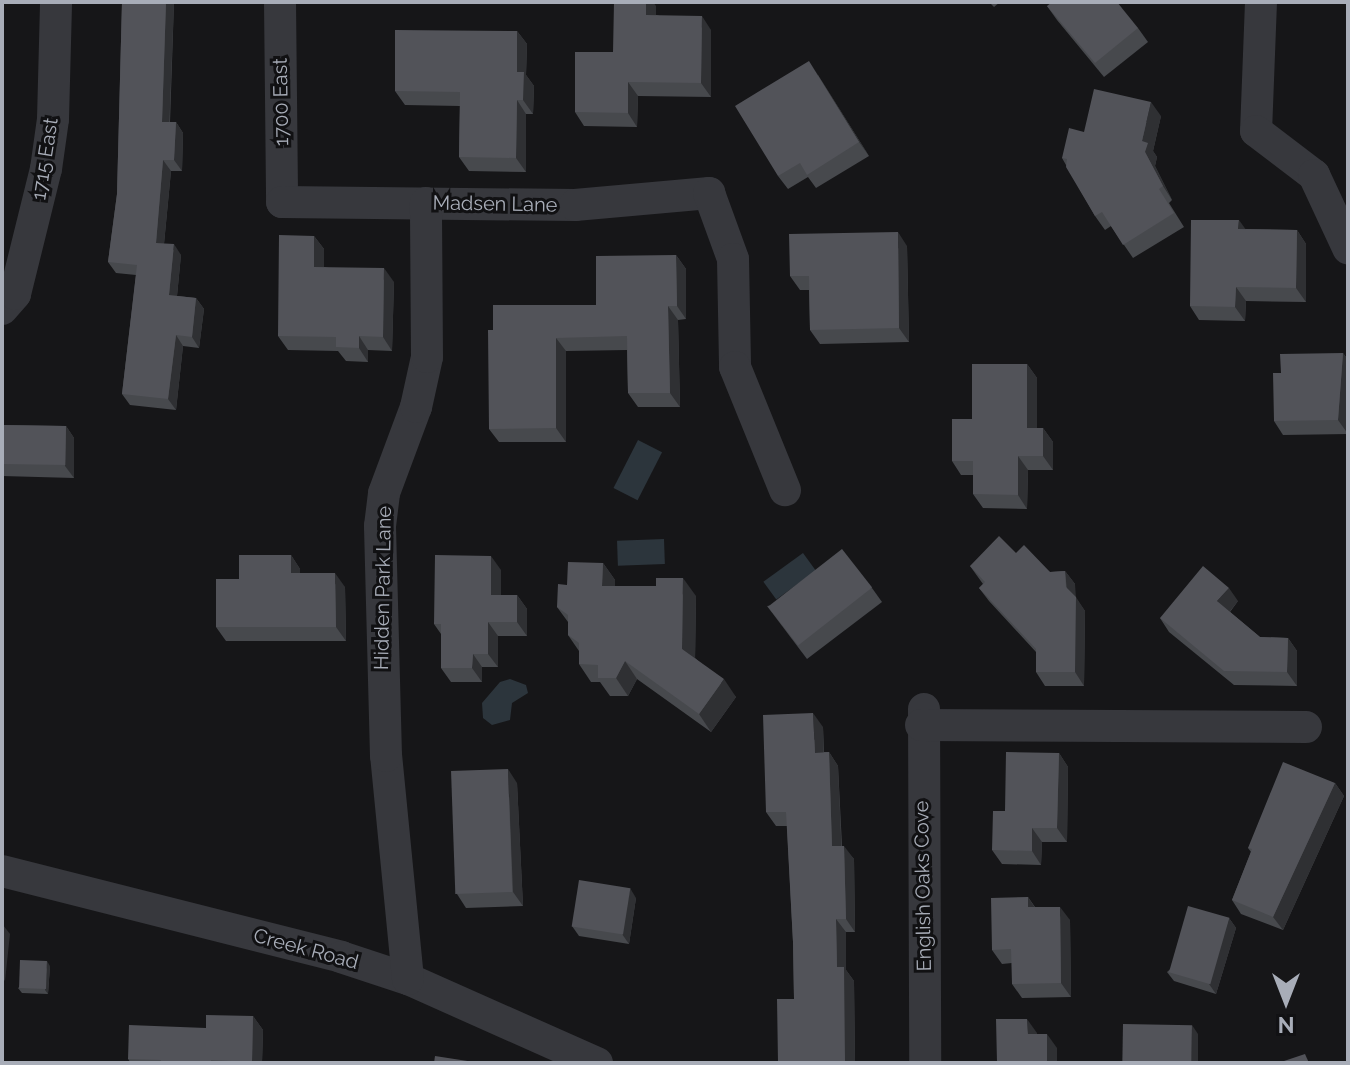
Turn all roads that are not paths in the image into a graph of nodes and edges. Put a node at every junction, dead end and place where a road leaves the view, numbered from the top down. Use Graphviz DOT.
graph roads {
  1 [pos="56,2"];
  2 [pos="280,2"];
  3 [pos="1261,2"];
  4 [pos="282,202"];
  5 [pos="426,203"];
  6 [pos="1348,248"];
  7 [pos="2,309"];
  8 [pos="785,490"];
  9 [pos="1306,727"];
  10 [pos="2,871"];
  11 [pos="408,979"];
  12 [pos="597,1063"];
  13 [pos="925,1063"];
  1 -- 7 [label="street, 1715 East"];
  2 -- 4 [label="street, 1700 East"];
  3 -- 6 [label="street"];
  4 -- 5 [label="street, Madsen Lane"];
  5 -- 8 [label="street, Madsen Lane"];
  5 -- 11 [label="street, Hidden Park Lane"];
  9 -- 13 [label="street, English Oaks Cove"];
  10 -- 11 [label="street, Creek Road"];
  11 -- 12 [label="street, Creek Road"];
}
